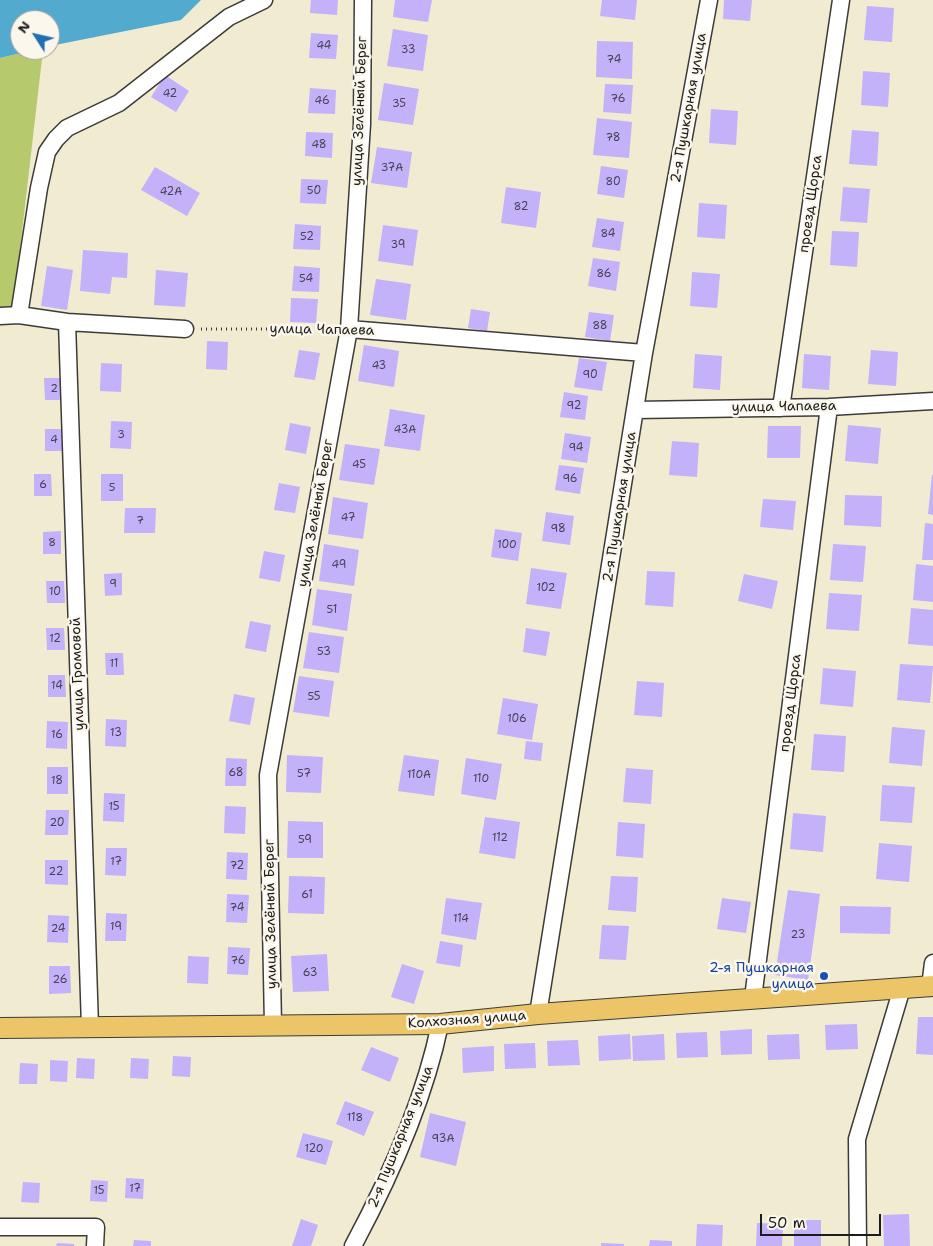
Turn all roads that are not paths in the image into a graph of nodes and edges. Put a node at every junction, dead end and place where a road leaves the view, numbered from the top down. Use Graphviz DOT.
graph roads {
  1 [pos="264,0"];
  2 [pos="364,0"];
  3 [pos="709,0"];
  4 [pos="841,0"];
  5 [pos="19,315"];
  6 [pos="0,316"];
  7 [pos="67,322"];
  8 [pos="185,329"];
  9 [pos="349,329"];
  10 [pos="644,352"];
  11 [pos="933,401"];
  12 [pos="829,407"];
  13 [pos="782,408"];
  14 [pos="635,410"];
  15 [pos="933,964"];
  16 [pos="931,987"];
  17 [pos="902,988"];
  18 [pos="753,998"];
  19 [pos="538,1014"];
  20 [pos="440,1024"];
  21 [pos="273,1025"];
  22 [pos="90,1027"];
  23 [pos="0,1028"];
  24 [pos="0,1227"];
  25 [pos="95,1246"];
  26 [pos="352,1246"];
  27 [pos="858,1246"];
  1 -- 5 [label="street"];
  2 -- 9 [label="street, улица Зелёный Берег"];
  3 -- 10 [label="street, 2-я Пушкарная улица"];
  4 -- 13 [label="street, проезд Щорса"];
  5 -- 6 [label="street"];
  5 -- 7 [label="street"];
  7 -- 8 [label="street"];
  7 -- 22 [label="street, улица Громовой"];
  9 -- 10 [label="street, улица Чапаева"];
  9 -- 21 [label="street, улица Зелёный Берег"];
  10 -- 14 [label="street, 2-я Пушкарная улица"];
  11 -- 12 [label="street, улица Чапаева"];
  12 -- 13 [label="street, улица Чапаева"];
  12 -- 18 [label="street, проезд Щорса"];
  13 -- 14 [label="street, улица Чапаева"];
  14 -- 19 [label="street, 2-я Пушкарная улица"];
  15 -- 16 [label="street"];
  16 -- 17 [label="main road, Колхозная улица"];
  17 -- 18 [label="main road, Колхозная улица"];
  17 -- 27 [label="street"];
  18 -- 19 [label="main road, Колхозная улица"];
  19 -- 20 [label="main road, Колхозная улица"];
  20 -- 21 [label="main road, Колхозная улица"];
  20 -- 26 [label="street, 2-я Пушкарная улица"];
  21 -- 22 [label="main road, Колхозная улица"];
  22 -- 23 [label="main road, Колхозная улица"];
  24 -- 25 [label="street"];
}
